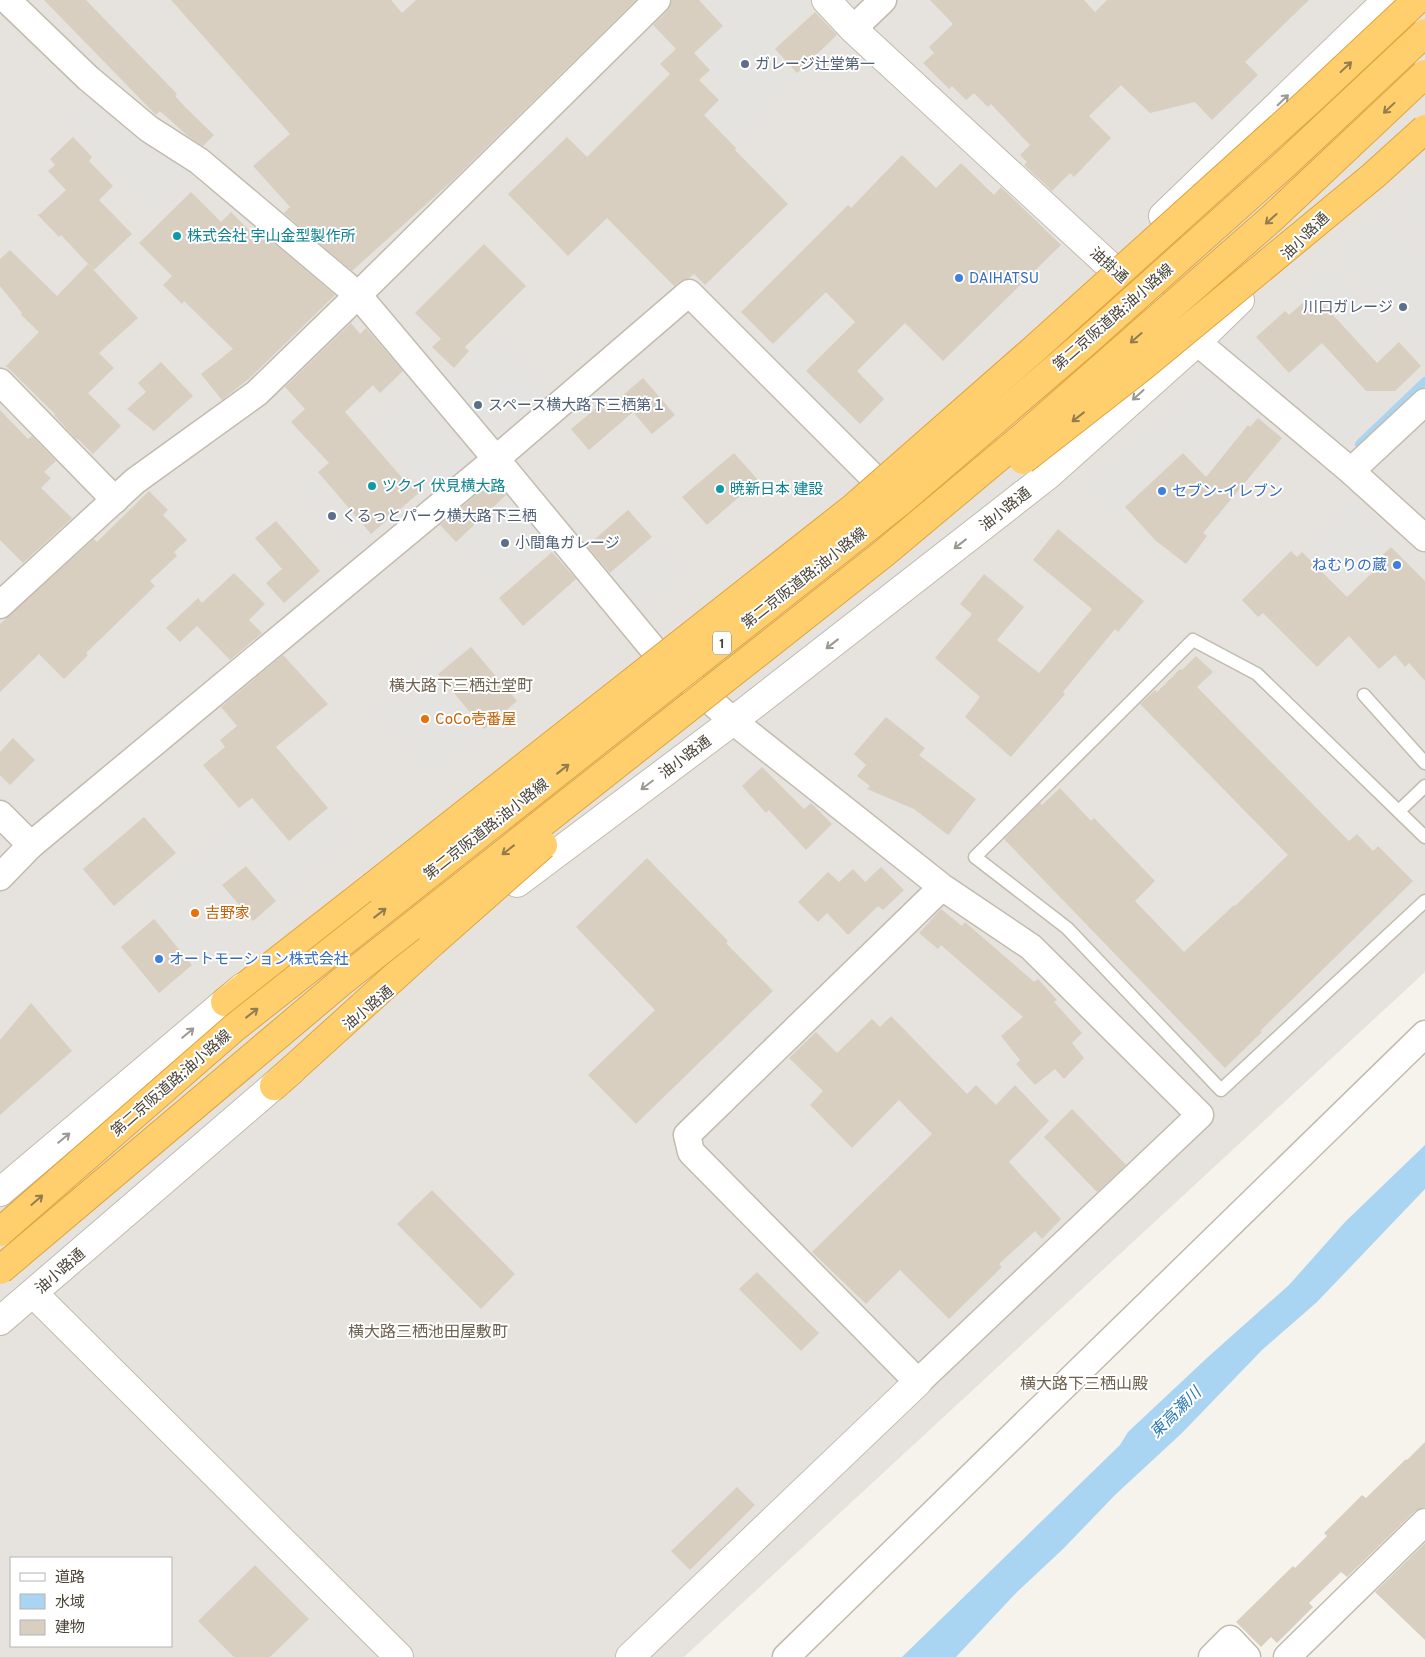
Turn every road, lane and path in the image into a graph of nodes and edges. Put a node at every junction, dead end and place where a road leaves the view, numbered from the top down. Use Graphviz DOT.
graph roads {
  1 [pos="7,0"];
  2 [pos="657,0"];
  3 [pos="826,0"];
  4 [pos="883,0"];
  5 [pos="1387,0"];
  6 [pos="1417,0"];
  7 [pos="853,30"];
  8 [pos="1425,33"];
  9 [pos="1425,74"];
  10 [pos="1425,118"];
  11 [pos="1425,129"];
  12 [pos="1111,267"];
  13 [pos="358,295"];
  14 [pos="1197,342"];
  15 [pos="0,382"];
  16 [pos="1425,402"];
  17 [pos="496,458"];
  18 [pos="1350,471"];
  19 [pos="873,477"];
  20 [pos="115,500"];
  21 [pos="1425,538"];
  22 [pos="0,605"];
  23 [pos="654,650"];
  24 [pos="1364,694"];
  25 [pos="733,721"];
  26 [pos="1425,763"];
  27 [pos="1425,786"];
  28 [pos="1399,811"];
  29 [pos="0,814"];
  30 [pos="1425,837"];
  31 [pos="31,846"];
  32 [pos="0,877"];
  33 [pos="942,887"];
  34 [pos="1425,901"];
  35 [pos="225,1002"];
  36 [pos="1425,1034"];
  37 [pos="274,1086"];
  38 [pos="0,1192"];
  39 [pos="0,1232"];
  40 [pos="0,1270"];
  41 [pos="34,1294"];
  42 [pos="0,1321"];
  43 [pos="918,1382"];
  44 [pos="1425,1522"];
  45 [pos="399,1657"];
  46 [pos="630,1657"];
  47 [pos="786,1657"];
  48 [pos="1212,1657"];
  49 [pos="1247,1657"];
  50 [pos="1287,1657"];
  1 -- 13 [label="street"];
  2 -- 13 [label="street"];
  3 -- 7 [label="street, 油掛通"];
  4 -- 7 [label="street"];
  12 -- 5 [label="street, one-way"];
  35 -- 6 [label="highway, one-way, bridge"];
  7 -- 12 [label="street, 油掛通"];
  39 -- 8 [label="highway, 第二京阪道路;油小路線 / 1, one-way, bridge"];
  9 -- 40 [label="highway, 第二京阪道路;油小路線 / 1, one-way, bridge"];
  10 -- 14 [label="street, 油小路通"];
  11 -- 37 [label="highway, one-way, bridge"];
  12 -- 14 [label="street, 油掛通"];
  12 -- 19 [label="street"];
  13 -- 17 [label="street"];
  13 -- 20 [label="street"];
  14 -- 18 [label="street, 油掛通"];
  14 -- 25 [label="street, 油小路通, one-way"];
  15 -- 20 [label="street"];
  16 -- 18 [label="street"];
  17 -- 19 [label="street"];
  17 -- 23 [label="street"];
  17 -- 31 [label="street"];
  18 -- 21 [label="street, 油掛通"];
  19 -- 23 [label="street"];
  20 -- 22 [label="street"];
  23 -- 25 [label="street"];
  23 -- 35 [label="street"];
  24 -- 26 [label="lane"];
  25 -- 33 [label="street"];
  25 -- 37 [label="street, 油小路通, one-way"];
  27 -- 28 [label="lane"];
  28 -- 30 [label="lane"];
  28 -- 34 [label="lane"];
  29 -- 31 [label="street"];
  31 -- 32 [label="street"];
  33 -- 43 [label="street"];
  33 -- 43 [label="street"];
  38 -- 35 [label="street, one-way"];
  36 -- 47 [label="street"];
  37 -- 41 [label="street, 油小路通"];
  41 -- 42 [label="street, 油小路通"];
  41 -- 45 [label="street"];
  43 -- 46 [label="street"];
  44 -- 50 [label="street"];
  48 -- 49 [label="street"];
}
